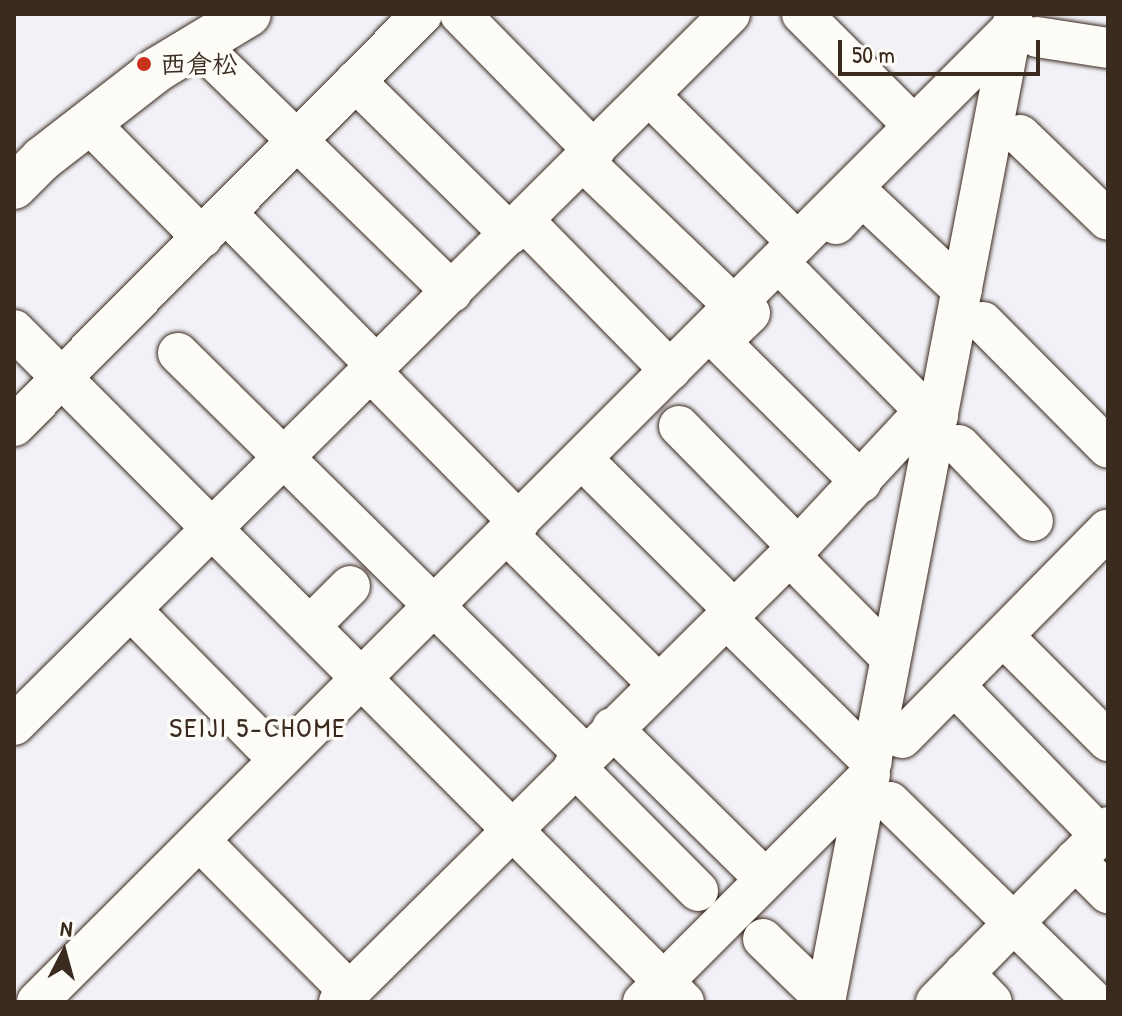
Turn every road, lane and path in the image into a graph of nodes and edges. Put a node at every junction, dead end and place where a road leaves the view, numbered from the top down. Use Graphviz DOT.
graph roads {
  1 [pos="249,14"];
  2 [pos="422,14"];
  3 [pos="460,14"];
  4 [pos="730,14"];
  5 [pos="802,14"];
  6 [pos="1027,23"];
  7 [pos="198,44"];
  8 [pos="1108,48"];
  9 [pos="355,81"];
  10 [pos="649,95"];
  11 [pos="89,123"];
  12 [pos="913,125"];
  13 [pos="1020,135"];
  14 [pos="297,141"];
  15 [pos="588,156"];
  16 [pos="14,187"];
  17 [pos="1108,220"];
  18 [pos="214,225"];
  19 [pos="517,227"];
  20 [pos="794,258"];
  21 [pos="452,292"];
  22 [pos="734,306"];
  23 [pos="972,306"];
  24 [pos="17,339"];
  25 [pos="178,353"];
  26 [pos="374,369"];
  27 [pos="670,370"];
  28 [pos="61,379"];
  29 [pos="941,424"];
  30 [pos="14,426"];
  31 [pos="679,426"];
  32 [pos="1108,448"];
  33 [pos="582,459"];
  34 [pos="283,460"];
  35 [pos="861,482"];
  36 [pos="1033,521"];
  37 [pos="213,528"];
  38 [pos="513,528"];
  39 [pos="1108,529"];
  40 [pos="794,551"];
  41 [pos="350,586"];
  42 [pos="436,606"];
  43 [pos="132,611"];
  44 [pos="729,613"];
  45 [pos="311,625"];
  46 [pos="1004,637"];
  47 [pos="890,657"];
  48 [pos="365,678"];
  49 [pos="657,683"];
  50 [pos="955,686"];
  51 [pos="14,725"];
  52 [pos="612,728"];
  53 [pos="1108,741"];
  54 [pos="279,760"];
  55 [pos="580,761"];
  56 [pos="883,769"];
  57 [pos="513,828"];
  58 [pos="1094,840"];
  59 [pos="201,842"];
  60 [pos="764,878"];
  61 [pos="698,891"];
  62 [pos="1108,893"];
  63 [pos="1014,922"];
  64 [pos="763,939"];
  65 [pos="964,973"];
  66 [pos="663,995"];
  67 [pos="344,996"];
  68 [pos="834,1001"];
  69 [pos="37,1002"];
  70 [pos="936,1002"];
  71 [pos="992,1002"];
  72 [pos="1094,1002"];
  1 -- 7 [label="main road"];
  2 -- 9 [label="street"];
  3 -- 15 [label="street"];
  4 -- 10 [label="street"];
  5 -- 12 [label="street"];
  6 -- 8 [label="street"];
  6 -- 12 [label="street"];
  6 -- 13 [label="street"];
  6 -- 23 [label="street"];
  7 -- 11 [label="main road"];
  7 -- 14 [label="street"];
  9 -- 14 [label="street"];
  9 -- 19 [label="street"];
  10 -- 15 [label="street"];
  10 -- 20 [label="street"];
  11 -- 16 [label="main road"];
  11 -- 18 [label="street"];
  12 -- 20 [label="street"];
  13 -- 17 [label="street"];
  13 -- 23 [label="street"];
  14 -- 18 [label="street"];
  14 -- 21 [label="street"];
  15 -- 19 [label="street"];
  15 -- 22 [label="street"];
  18 -- 26 [label="street"];
  18 -- 28 [label="street"];
  19 -- 21 [label="street"];
  19 -- 27 [label="street"];
  20 -- 22 [label="street"];
  20 -- 23 [label="street"];
  20 -- 29 [label="street"];
  20 -- 35 [label="street"];
  21 -- 26 [label="street"];
  22 -- 27 [label="street"];
  23 -- 29 [label="street"];
  23 -- 32 [label="street"];
  24 -- 28 [label="street"];
  25 -- 34 [label="street"];
  26 -- 34 [label="street"];
  26 -- 38 [label="street"];
  27 -- 33 [label="street"];
  28 -- 30 [label="street"];
  28 -- 37 [label="street"];
  29 -- 35 [label="street"];
  29 -- 36 [label="street"];
  29 -- 47 [label="street"];
  29 -- 56 [label="street"];
  31 -- 40 [label="street"];
  33 -- 38 [label="street"];
  33 -- 44 [label="street"];
  34 -- 37 [label="street"];
  34 -- 42 [label="street"];
  35 -- 40 [label="street"];
  37 -- 43 [label="street"];
  37 -- 45 [label="street"];
  38 -- 42 [label="street"];
  38 -- 49 [label="street"];
  39 -- 46 [label="street"];
  40 -- 44 [label="street"];
  40 -- 47 [label="street"];
  41 -- 45 [label="street"];
  42 -- 48 [label="street"];
  42 -- 55 [label="street"];
  43 -- 51 [label="street"];
  43 -- 54 [label="street"];
  44 -- 49 [label="street"];
  44 -- 56 [label="street"];
  45 -- 48 [label="street"];
  46 -- 50 [label="street"];
  46 -- 53 [label="street"];
  47 -- 56 [label="street"];
  48 -- 54 [label="street"];
  48 -- 57 [label="street"];
  49 -- 52 [label="street"];
  50 -- 56 [label="street"];
  50 -- 58 [label="street"];
  52 -- 55 [label="street"];
  52 -- 60 [label="street"];
  54 -- 59 [label="street"];
  55 -- 57 [label="street"];
  55 -- 61 [label="street"];
  56 -- 60 [label="street"];
  56 -- 63 [label="street"];
  56 -- 68 [label="street"];
  57 -- 66 [label="street"];
  57 -- 67 [label="street"];
  58 -- 62 [label="street"];
  58 -- 63 [label="street"];
  59 -- 67 [label="street"];
  59 -- 69 [label="street"];
  60 -- 66 [label="street"];
  63 -- 65 [label="street"];
  63 -- 72 [label="street"];
  64 -- 68 [label="street"];
  65 -- 70 [label="street"];
  65 -- 71 [label="street"];
}
